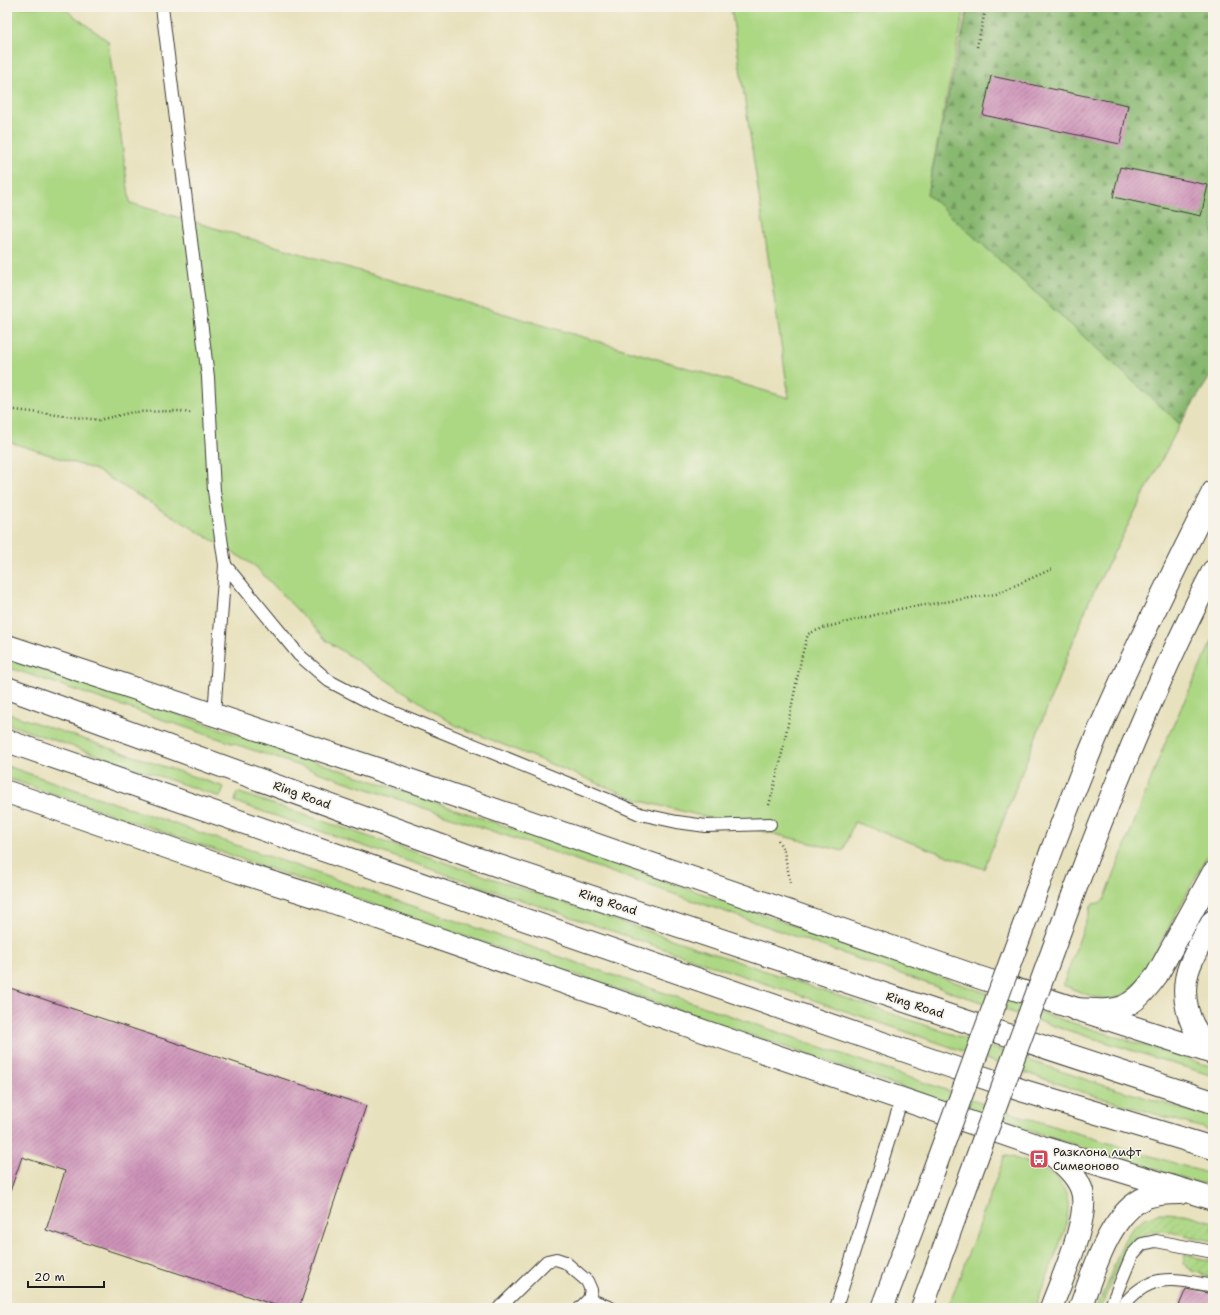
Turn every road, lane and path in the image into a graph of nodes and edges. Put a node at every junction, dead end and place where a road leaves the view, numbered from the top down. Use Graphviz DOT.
graph roads {
  1 [pos="162,7"];
  2 [pos="986,7"];
  3 [pos="977,47"];
  4 [pos="7,409"];
  5 [pos="210,416"];
  6 [pos="1213,492"];
  7 [pos="225,565"];
  8 [pos="1052,569"];
  9 [pos="1213,572"];
  10 [pos="7,646"];
  11 [pos="7,688"];
  12 [pos="214,715"];
  13 [pos="7,741"];
  14 [pos="7,744"];
  15 [pos="34,750"];
  16 [pos="7,792"];
  17 [pos="770,824"];
  18 [pos="1213,873"];
  19 [pos="784,910"];
  20 [pos="1213,921"];
  21 [pos="1075,1009"];
  22 [pos="1213,1048"];
  23 [pos="1213,1053"];
  24 [pos="902,1098"];
  25 [pos="1213,1102"];
  26 [pos="1042,1146"];
  27 [pos="1213,1148"];
  28 [pos="1204,1196"];
  29 [pos="1213,1252"];
  30 [pos="1213,1286"];
  31 [pos="589,1299"];
  32 [pos="499,1308"];
  33 [pos="580,1308"];
  34 [pos="611,1308"];
  35 [pos="836,1308"];
  36 [pos="882,1308"];
  37 [pos="922,1308"];
  38 [pos="1051,1308"];
  39 [pos="1080,1308"];
  40 [pos="1110,1308"];
  41 [pos="1121,1308"];
  1 -- 5 [label="lane"];
  2 -- 3 [label="path"];
  4 -- 5 [label="path"];
  5 -- 7 [label="lane"];
  6 -- 36 [label="main road, bridge"];
  7 -- 12 [label="lane"];
  7 -- 17 [label="lane"];
  8 -- 17 [label="path"];
  9 -- 37 [label="main road, bridge"];
  10 -- 12 [label="main road"];
  11 -- 25 [label="main road, Ring Road"];
  12 -- 19 [label="main road"];
  13 -- 15 [label="main road"];
  14 -- 15 [label="main road"];
  15 -- 27 [label="main road"];
  16 -- 24 [label="main road"];
  17 -- 19 [label="path"];
  18 -- 21 [label="main road"];
  19 -- 21 [label="main road"];
  20 -- 22 [label="main road"];
  21 -- 23 [label="main road"];
  24 -- 26 [label="main road"];
  24 -- 35 [label="lane"];
  26 -- 28 [label="main road"];
  26 -- 38 [label="main road"];
  28 -- 39 [label="main road"];
  29 -- 40 [label="lane"];
  30 -- 41 [label="lane"];
  31 -- 32 [label="lane"];
  31 -- 33 [label="lane"];
  31 -- 34 [label="lane"];
}
